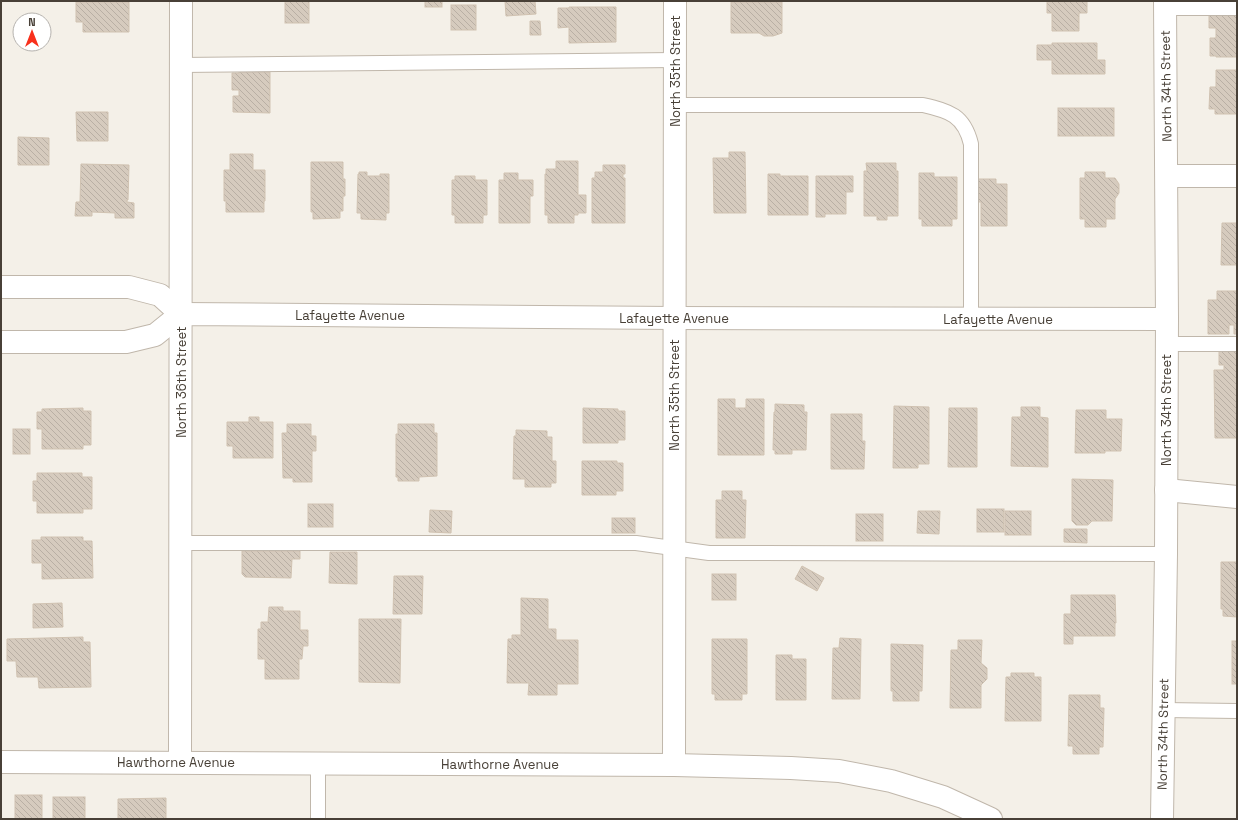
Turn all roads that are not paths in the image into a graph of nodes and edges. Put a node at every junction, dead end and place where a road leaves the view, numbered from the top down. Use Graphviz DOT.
graph roads {
  1 [pos="181,1"];
  2 [pos="675,1"];
  3 [pos="1165,5"];
  4 [pos="1237,8"];
  5 [pos="675,60"];
  6 [pos="181,65"];
  7 [pos="675,106"];
  8 [pos="1167,176"];
  9 [pos="1237,176"];
  10 [pos="1,287"];
  11 [pos="181,314"];
  12 [pos="674,318"];
  13 [pos="971,319"];
  14 [pos="1167,319"];
  15 [pos="1,342"];
  16 [pos="1167,344"];
  17 [pos="1237,344"];
  18 [pos="1166,490"];
  19 [pos="1237,496"];
  20 [pos="181,543"];
  21 [pos="674,548"];
  22 [pos="1166,554"];
  23 [pos="1164,710"];
  24 [pos="1237,711"];
  25 [pos="1,762"];
  26 [pos="180,762"];
  27 [pos="318,763"];
  28 [pos="674,765"];
  29 [pos="318,819"];
  30 [pos="991,819"];
  31 [pos="1162,819"];
  1 -- 6 [label="street, North 36th Street"];
  2 -- 5 [label="street, North 35th Street"];
  3 -- 4 [label="lane"];
  3 -- 8 [label="street, North 34th Street"];
  5 -- 6 [label="lane"];
  5 -- 7 [label="street, North 35th Street"];
  6 -- 11 [label="street, North 36th Street"];
  7 -- 12 [label="street, North 35th Street"];
  7 -- 13 [label="lane"];
  8 -- 9 [label="street"];
  8 -- 14 [label="street, North 34th Street"];
  10 -- 11 [label="street"];
  11 -- 12 [label="street, Lafayette Avenue"];
  11 -- 15 [label="street"];
  11 -- 20 [label="street, North 36th Street"];
  12 -- 13 [label="street, Lafayette Avenue"];
  12 -- 21 [label="street, North 35th Street"];
  13 -- 14 [label="street, Lafayette Avenue"];
  14 -- 16 [label="street, North 34th Street"];
  16 -- 17 [label="lane"];
  16 -- 18 [label="street, North 34th Street"];
  18 -- 19 [label="street"];
  18 -- 22 [label="street, North 34th Street"];
  20 -- 21 [label="lane"];
  20 -- 26 [label="street, North 36th Street"];
  21 -- 22 [label="lane"];
  21 -- 28 [label="street, North 35th Street"];
  22 -- 23 [label="street, North 34th Street"];
  23 -- 24 [label="lane"];
  23 -- 31 [label="street, North 34th Street"];
  25 -- 26 [label="street, Hawthorne Avenue"];
  26 -- 27 [label="street, Hawthorne Avenue"];
  27 -- 28 [label="street, Hawthorne Avenue"];
  27 -- 29 [label="lane"];
  28 -- 30 [label="street, Hawthorne Avenue"];
}
